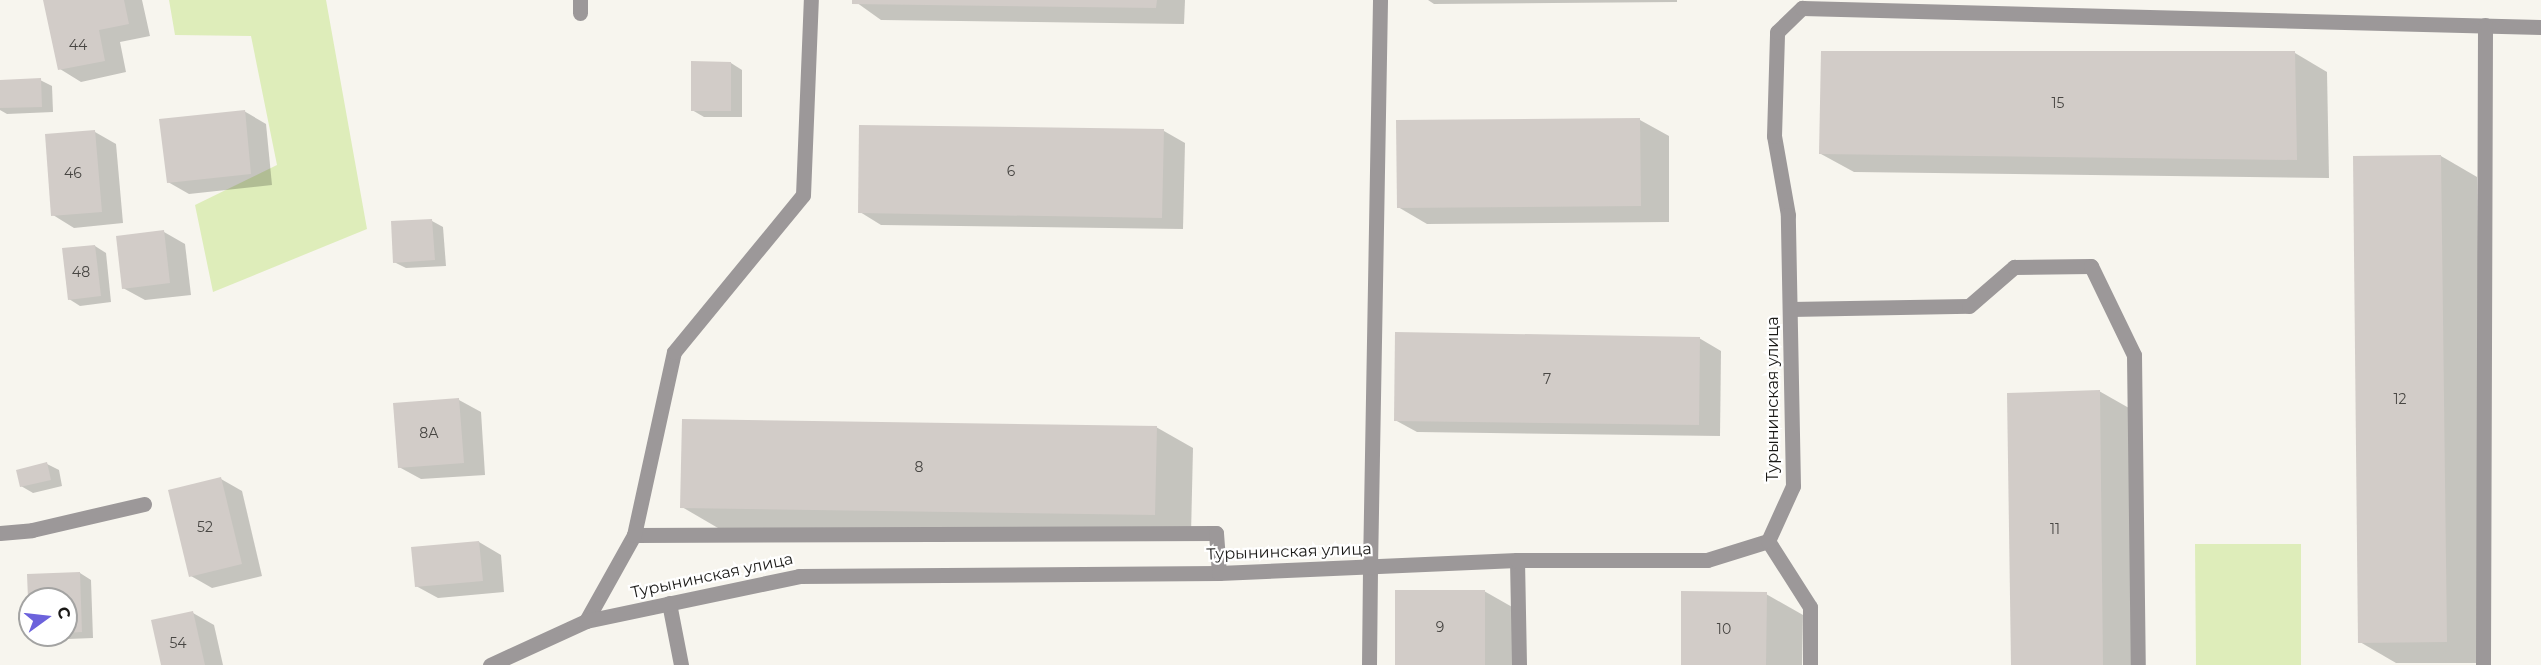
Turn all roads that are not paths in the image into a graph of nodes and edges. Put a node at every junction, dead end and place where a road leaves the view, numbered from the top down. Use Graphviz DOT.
graph roads {
  1 [pos="811,0"];
  2 [pos="1380,0"];
  3 [pos="2485,26"];
  4 [pos="2541,27"];
  5 [pos="1790,309"];
  6 [pos="144,504"];
  7 [pos="0,533"];
  8 [pos="634,536"];
  9 [pos="1768,541"];
  10 [pos="1517,561"];
  11 [pos="1370,568"];
  12 [pos="1219,573"];
  13 [pos="669,603"];
  14 [pos="586,621"];
  15 [pos="490,665"];
  16 [pos="681,665"];
  17 [pos="1369,665"];
  18 [pos="1519,665"];
  19 [pos="1810,665"];
  20 [pos="2138,665"];
  21 [pos="2483,665"];
  1 -- 8 [label="street"];
  2 -- 11 [label="street"];
  3 -- 4 [label="street, Турынинская улица"];
  3 -- 5 [label="street, Турынинская улица"];
  3 -- 21 [label="street"];
  5 -- 9 [label="street, Турынинская улица"];
  5 -- 20 [label="street"];
  6 -- 7 [label="street"];
  8 -- 12 [label="street"];
  8 -- 14 [label="street"];
  9 -- 10 [label="street, Турынинская улица"];
  9 -- 19 [label="street"];
  10 -- 11 [label="street, Турынинская улица"];
  10 -- 18 [label="street"];
  11 -- 12 [label="street, Турынинская улица"];
  11 -- 17 [label="street"];
  12 -- 13 [label="street, Турынинская улица"];
  13 -- 14 [label="street, Турынинская улица"];
  13 -- 16 [label="street"];
  14 -- 15 [label="street, Турынинская улица"];
}
